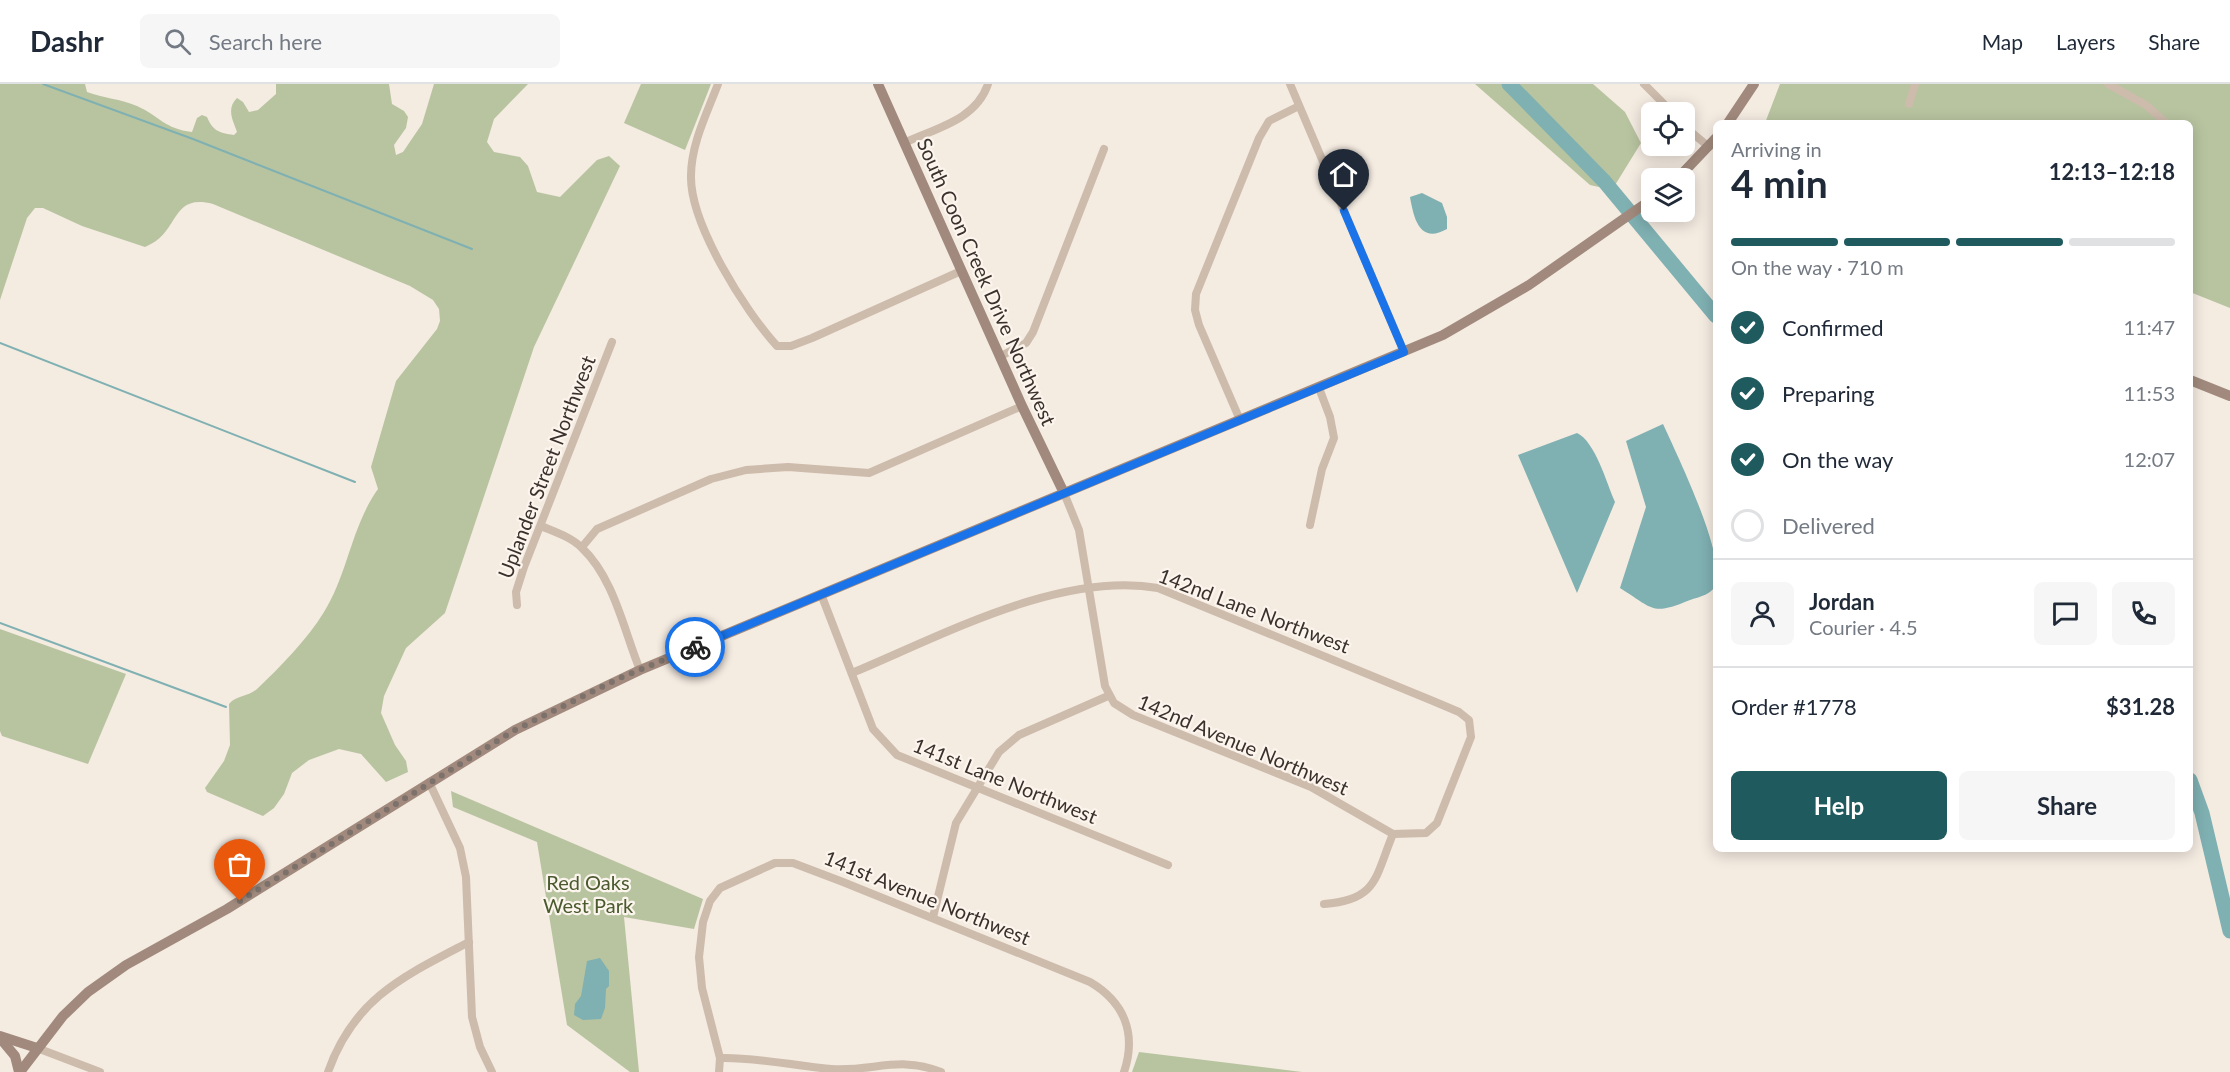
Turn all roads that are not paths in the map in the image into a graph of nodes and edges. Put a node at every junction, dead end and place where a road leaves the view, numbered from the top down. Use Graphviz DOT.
graph roads {
  1 [pos="718,84"];
  2 [pos="878,84"];
  3 [pos="988,84"];
  4 [pos="1290,84"];
  5 [pos="1644,84"];
  6 [pos="1754,84"];
  7 [pos="1915,84"];
  8 [pos="2108,84"];
  9 [pos="1662,102"];
  10 [pos="1909,104"];
  11 [pos="1299,106"];
  12 [pos="1730,120"];
  13 [pos="2163,120"];
  14 [pos="1695,133"];
  15 [pos="904,142"];
  16 [pos="1713,144"];
  17 [pos="1713,146"];
  18 [pos="1104,149"];
  19 [pos="1689,168"];
  20 [pos="1641,206"];
  21 [pos="961,271"];
  22 [pos="612,342"];
  23 [pos="1404,352"];
  24 [pos="1001,356"];
  25 [pos="2193,381"];
  26 [pos="1319,388"];
  27 [pos="2230,396"];
  28 [pos="1022,406"];
  29 [pos="1240,420"];
  30 [pos="1064,493"];
  31 [pos="1310,525"];
  32 [pos="541,526"];
  33 [pos="582,547"];
  34 [pos="1089,589"];
  35 [pos="821,594"];
  36 [pos="517,605"];
  37 [pos="640,670"];
  38 [pos="852,673"];
  39 [pos="1108,696"];
  40 [pos="429,782"];
  41 [pos="976,788"];
  42 [pos="1393,834"];
  43 [pos="1168,865"];
  44 [pos="1324,903"];
  45 [pos="933,917"];
  46 [pos="469,942"];
  47 [pos="0,1037"];
  48 [pos="37,1048"];
  49 [pos="720,1058"];
  50 [pos="880,1069"];
  51 [pos="20,1072"];
  52 [pos="100,1072"];
  53 [pos="328,1072"];
  54 [pos="492,1072"];
  55 [pos="719,1072"];
  56 [pos="941,1072"];
  57 [pos="1124,1072"];
  1 -- 21 [label="street"];
  2 -- 15 [label="street, South Coon Creek Drive Northwest"];
  3 -- 15 [label="street"];
  4 -- 11 [label="street"];
  5 -- 9 [label="street"];
  6 -- 12 [label="street"];
  7 -- 10 [label="street"];
  8 -- 13 [label="street"];
  11 -- 23 [label="street"];
  11 -- 29 [label="street"];
  14 -- 16 [label="street"];
  15 -- 21 [label="street, South Coon Creek Drive Northwest"];
  17 -- 19 [label="street"];
  18 -- 24 [label="street"];
  20 -- 23 [label="street"];
  21 -- 24 [label="street, South Coon Creek Drive Northwest"];
  22 -- 32 [label="street, Uplander Street Northwest"];
  23 -- 26 [label="street"];
  24 -- 28 [label="street, South Coon Creek Drive Northwest"];
  25 -- 27 [label="street"];
  26 -- 29 [label="street"];
  26 -- 31 [label="street"];
  28 -- 30 [label="street, South Coon Creek Drive Northwest"];
  28 -- 33 [label="street"];
  29 -- 30 [label="street"];
  30 -- 34 [label="street"];
  30 -- 35 [label="street"];
  32 -- 33 [label="street"];
  32 -- 36 [label="street, Uplander Street Northwest"];
  33 -- 37 [label="street"];
  34 -- 38 [label="street, 142nd Lane Northwest"];
  34 -- 39 [label="street"];
  34 -- 42 [label="street, 142nd Lane Northwest"];
  35 -- 37 [label="street"];
  35 -- 38 [label="street, 141st Lane Northwest"];
  37 -- 40 [label="street"];
  38 -- 41 [label="street, 141st Lane Northwest"];
  39 -- 41 [label="street"];
  39 -- 42 [label="street, 142nd Avenue Northwest"];
  40 -- 46 [label="street"];
  40 -- 48 [label="street"];
  41 -- 43 [label="street, 141st Lane Northwest"];
  41 -- 45 [label="street"];
  42 -- 44 [label="street"];
  45 -- 49 [label="street, 141st Avenue Northwest"];
  45 -- 57 [label="street, 141st Avenue Northwest"];
  46 -- 53 [label="street"];
  46 -- 54 [label="street"];
  47 -- 48 [label="street"];
  47 -- 51 [label="street"];
  48 -- 51 [label="street"];
  48 -- 52 [label="street"];
  49 -- 50 [label="street"];
  49 -- 55 [label="street"];
  50 -- 56 [label="street"];
}
